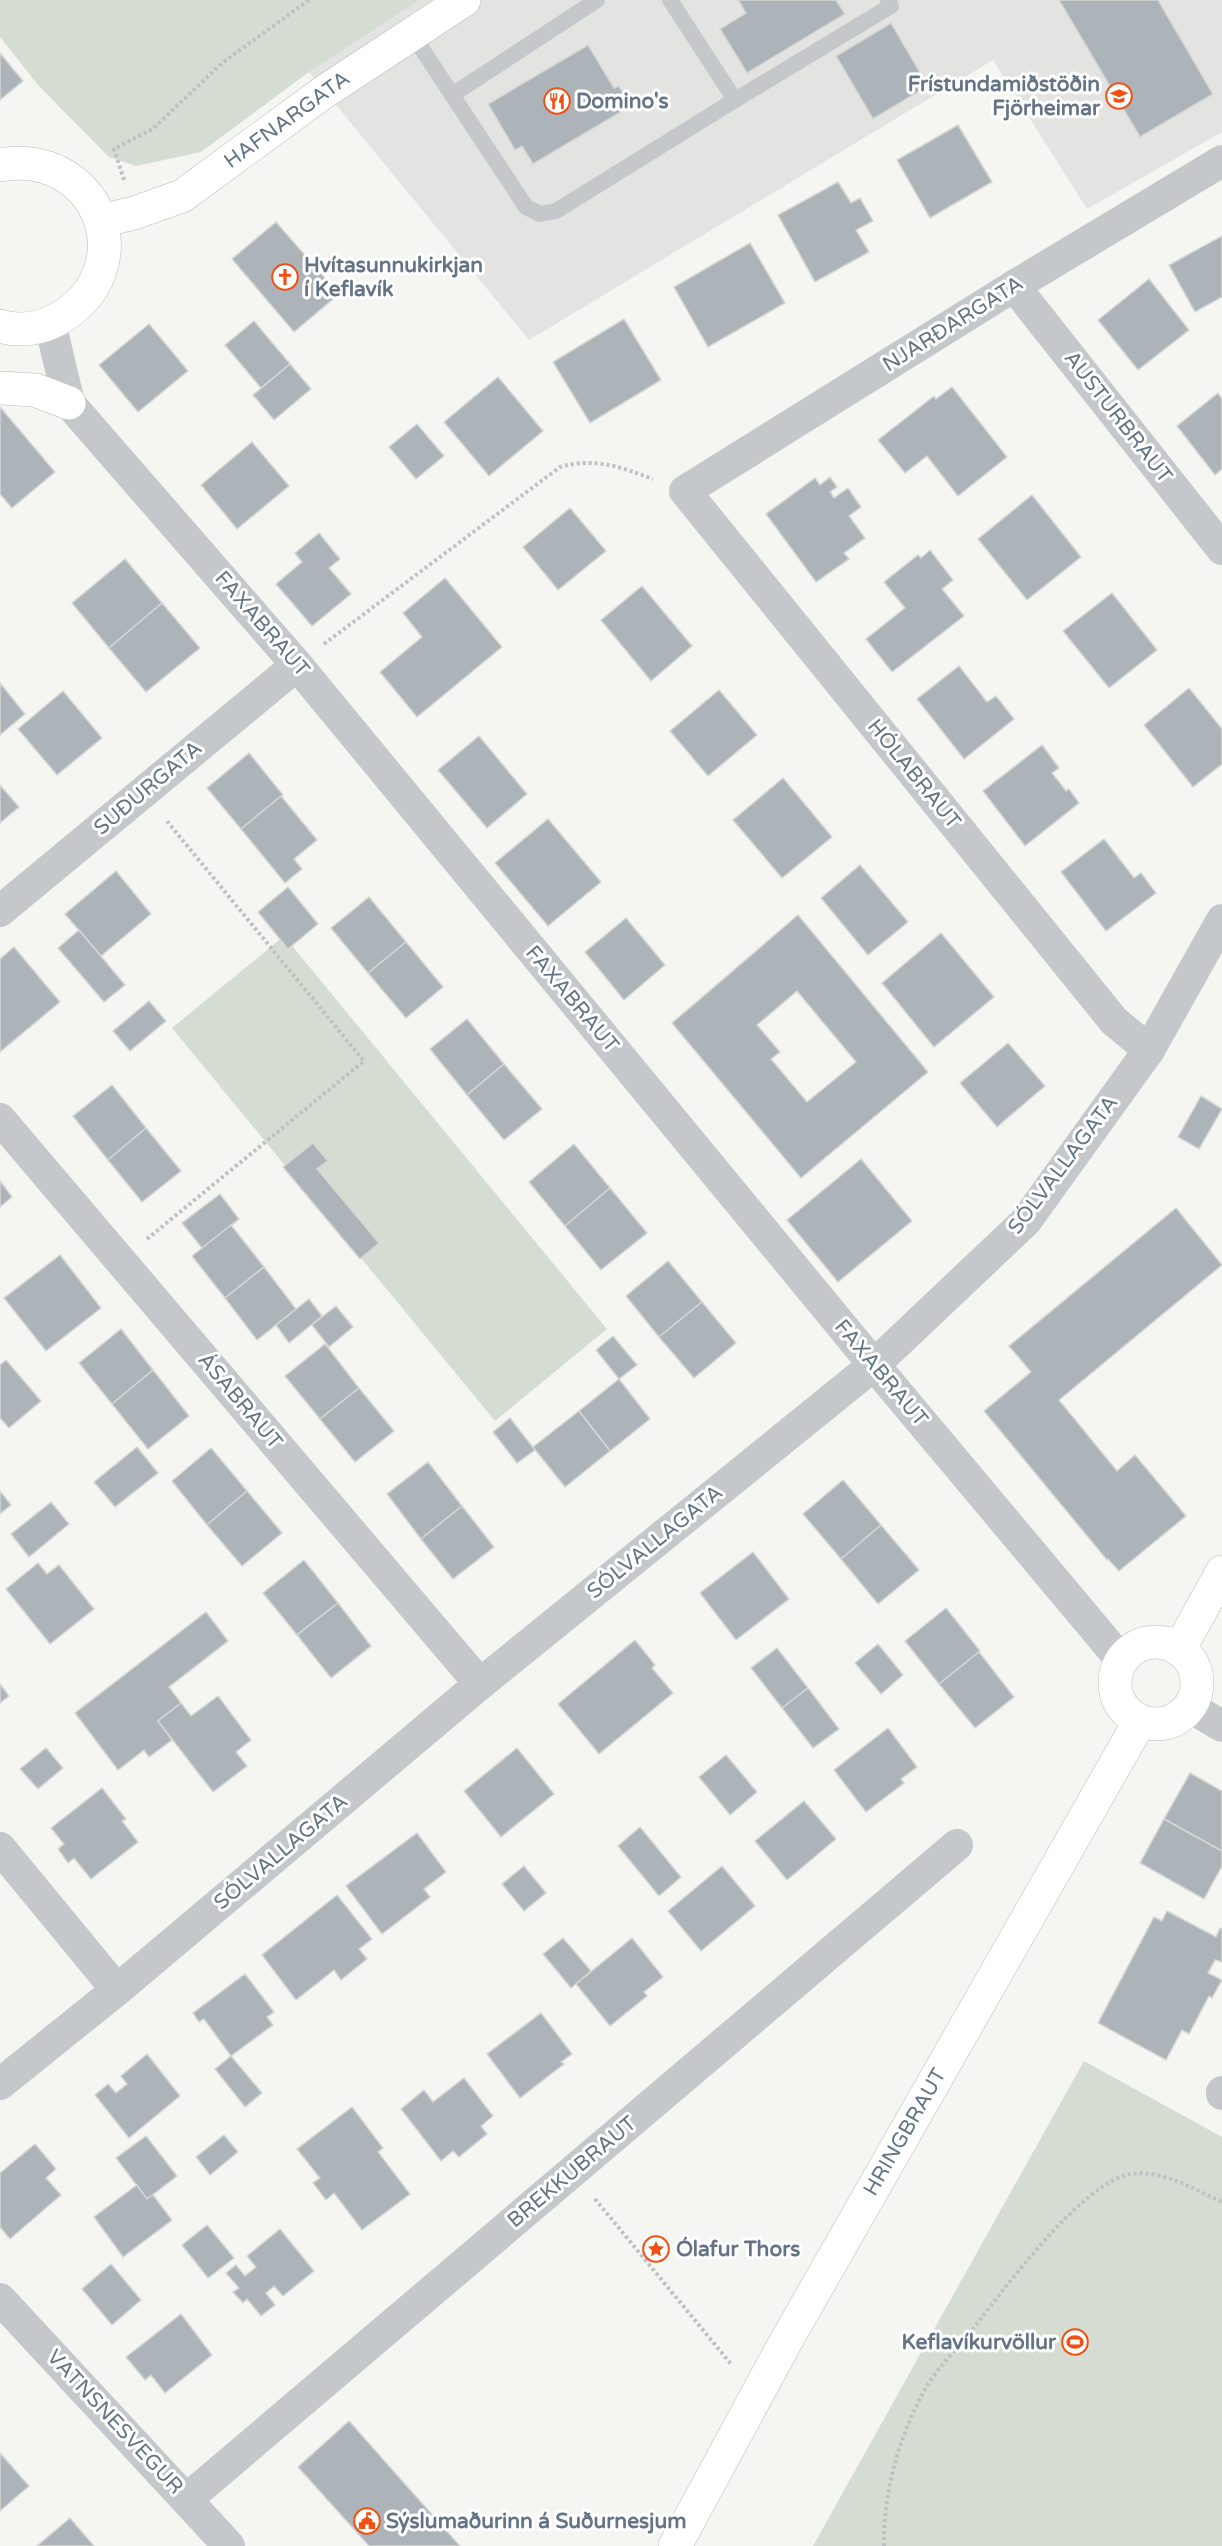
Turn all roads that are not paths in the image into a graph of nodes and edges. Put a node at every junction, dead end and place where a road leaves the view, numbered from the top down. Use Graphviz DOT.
graph roads {
  1 [pos="464,0"];
  2 [pos="597,0"];
  3 [pos="670,0"];
  4 [pos="888,0"];
  5 [pos="412,34"];
  6 [pos="452,95"];
  7 [pos="735,100"];
  8 [pos="1222,161"];
  9 [pos="0,165"];
  10 [pos="101,221"];
  11 [pos="1014,286"];
  12 [pos="50,323"];
  13 [pos="2,331"];
  14 [pos="0,388"];
  15 [pos="69,403"];
  16 [pos="685,491"];
  17 [pos="1222,549"];
  18 [pos="297,665"];
  19 [pos="0,911"];
  20 [pos="1222,920"];
  21 [pos="1149,1050"];
  22 [pos="0,1119"];
  23 [pos="874,1365"];
  24 [pos="1222,1572"];
  25 [pos="1179,1650"];
  26 [pos="1122,1661"];
  27 [pos="480,1684"];
  28 [pos="1190,1707"];
  29 [pos="1140,1721"];
  30 [pos="1222,1726"];
  31 [pos="957,1845"];
  32 [pos="0,1848"];
  33 [pos="117,1990"];
  34 [pos="0,2084"];
  35 [pos="0,2299"];
  36 [pos="187,2499"];
  37 [pos="229,2546"];
  38 [pos="675,2546"];
  1 -- 5 [label="main road, HAFNARGATA"];
  2 -- 6 [label="lane"];
  3 -- 7 [label="lane"];
  4 -- 7 [label="lane"];
  5 -- 6 [label="lane"];
  5 -- 10 [label="main road, HAFNARGATA"];
  6 -- 7 [label="lane"];
  8 -- 11 [label="street, NJARÐARGATA"];
  9 -- 10 [label="main road"];
  10 -- 12 [label="main road"];
  11 -- 16 [label="street, NJARÐARGATA"];
  11 -- 17 [label="street, AUSTURBRAUT"];
  12 -- 13 [label="main road"];
  12 -- 15 [label="street, FAXABRAUT"];
  14 -- 15 [label="main road"];
  15 -- 18 [label="street, FAXABRAUT"];
  16 -- 21 [label="street, HÓLABRAUT"];
  18 -- 19 [label="street, SUÐURGATA"];
  18 -- 23 [label="street, FAXABRAUT"];
  20 -- 21 [label="street, SÓLVALLAGATA"];
  21 -- 23 [label="street, SÓLVALLAGATA"];
  22 -- 27 [label="street, ÁSABRAUT"];
  23 -- 26 [label="street, FAXABRAUT"];
  23 -- 27 [label="street, SÓLVALLAGATA"];
  24 -- 25 [label="main road"];
  25 -- 26 [label="main road"];
  25 -- 28 [label="main road"];
  26 -- 29 [label="main road"];
  27 -- 33 [label="street, SÓLVALLAGATA"];
  28 -- 29 [label="main road"];
  28 -- 30 [label="street"];
  29 -- 38 [label="main road, HRINGBRAUT"];
  31 -- 36 [label="street, BREKKUBRAUT"];
  32 -- 33 [label="street"];
  33 -- 34 [label="street, SÓLVALLAGATA"];
  35 -- 36 [label="street, VATNSNESVEGUR"];
  36 -- 37 [label="street, VATNSNESVEGUR"];
}
